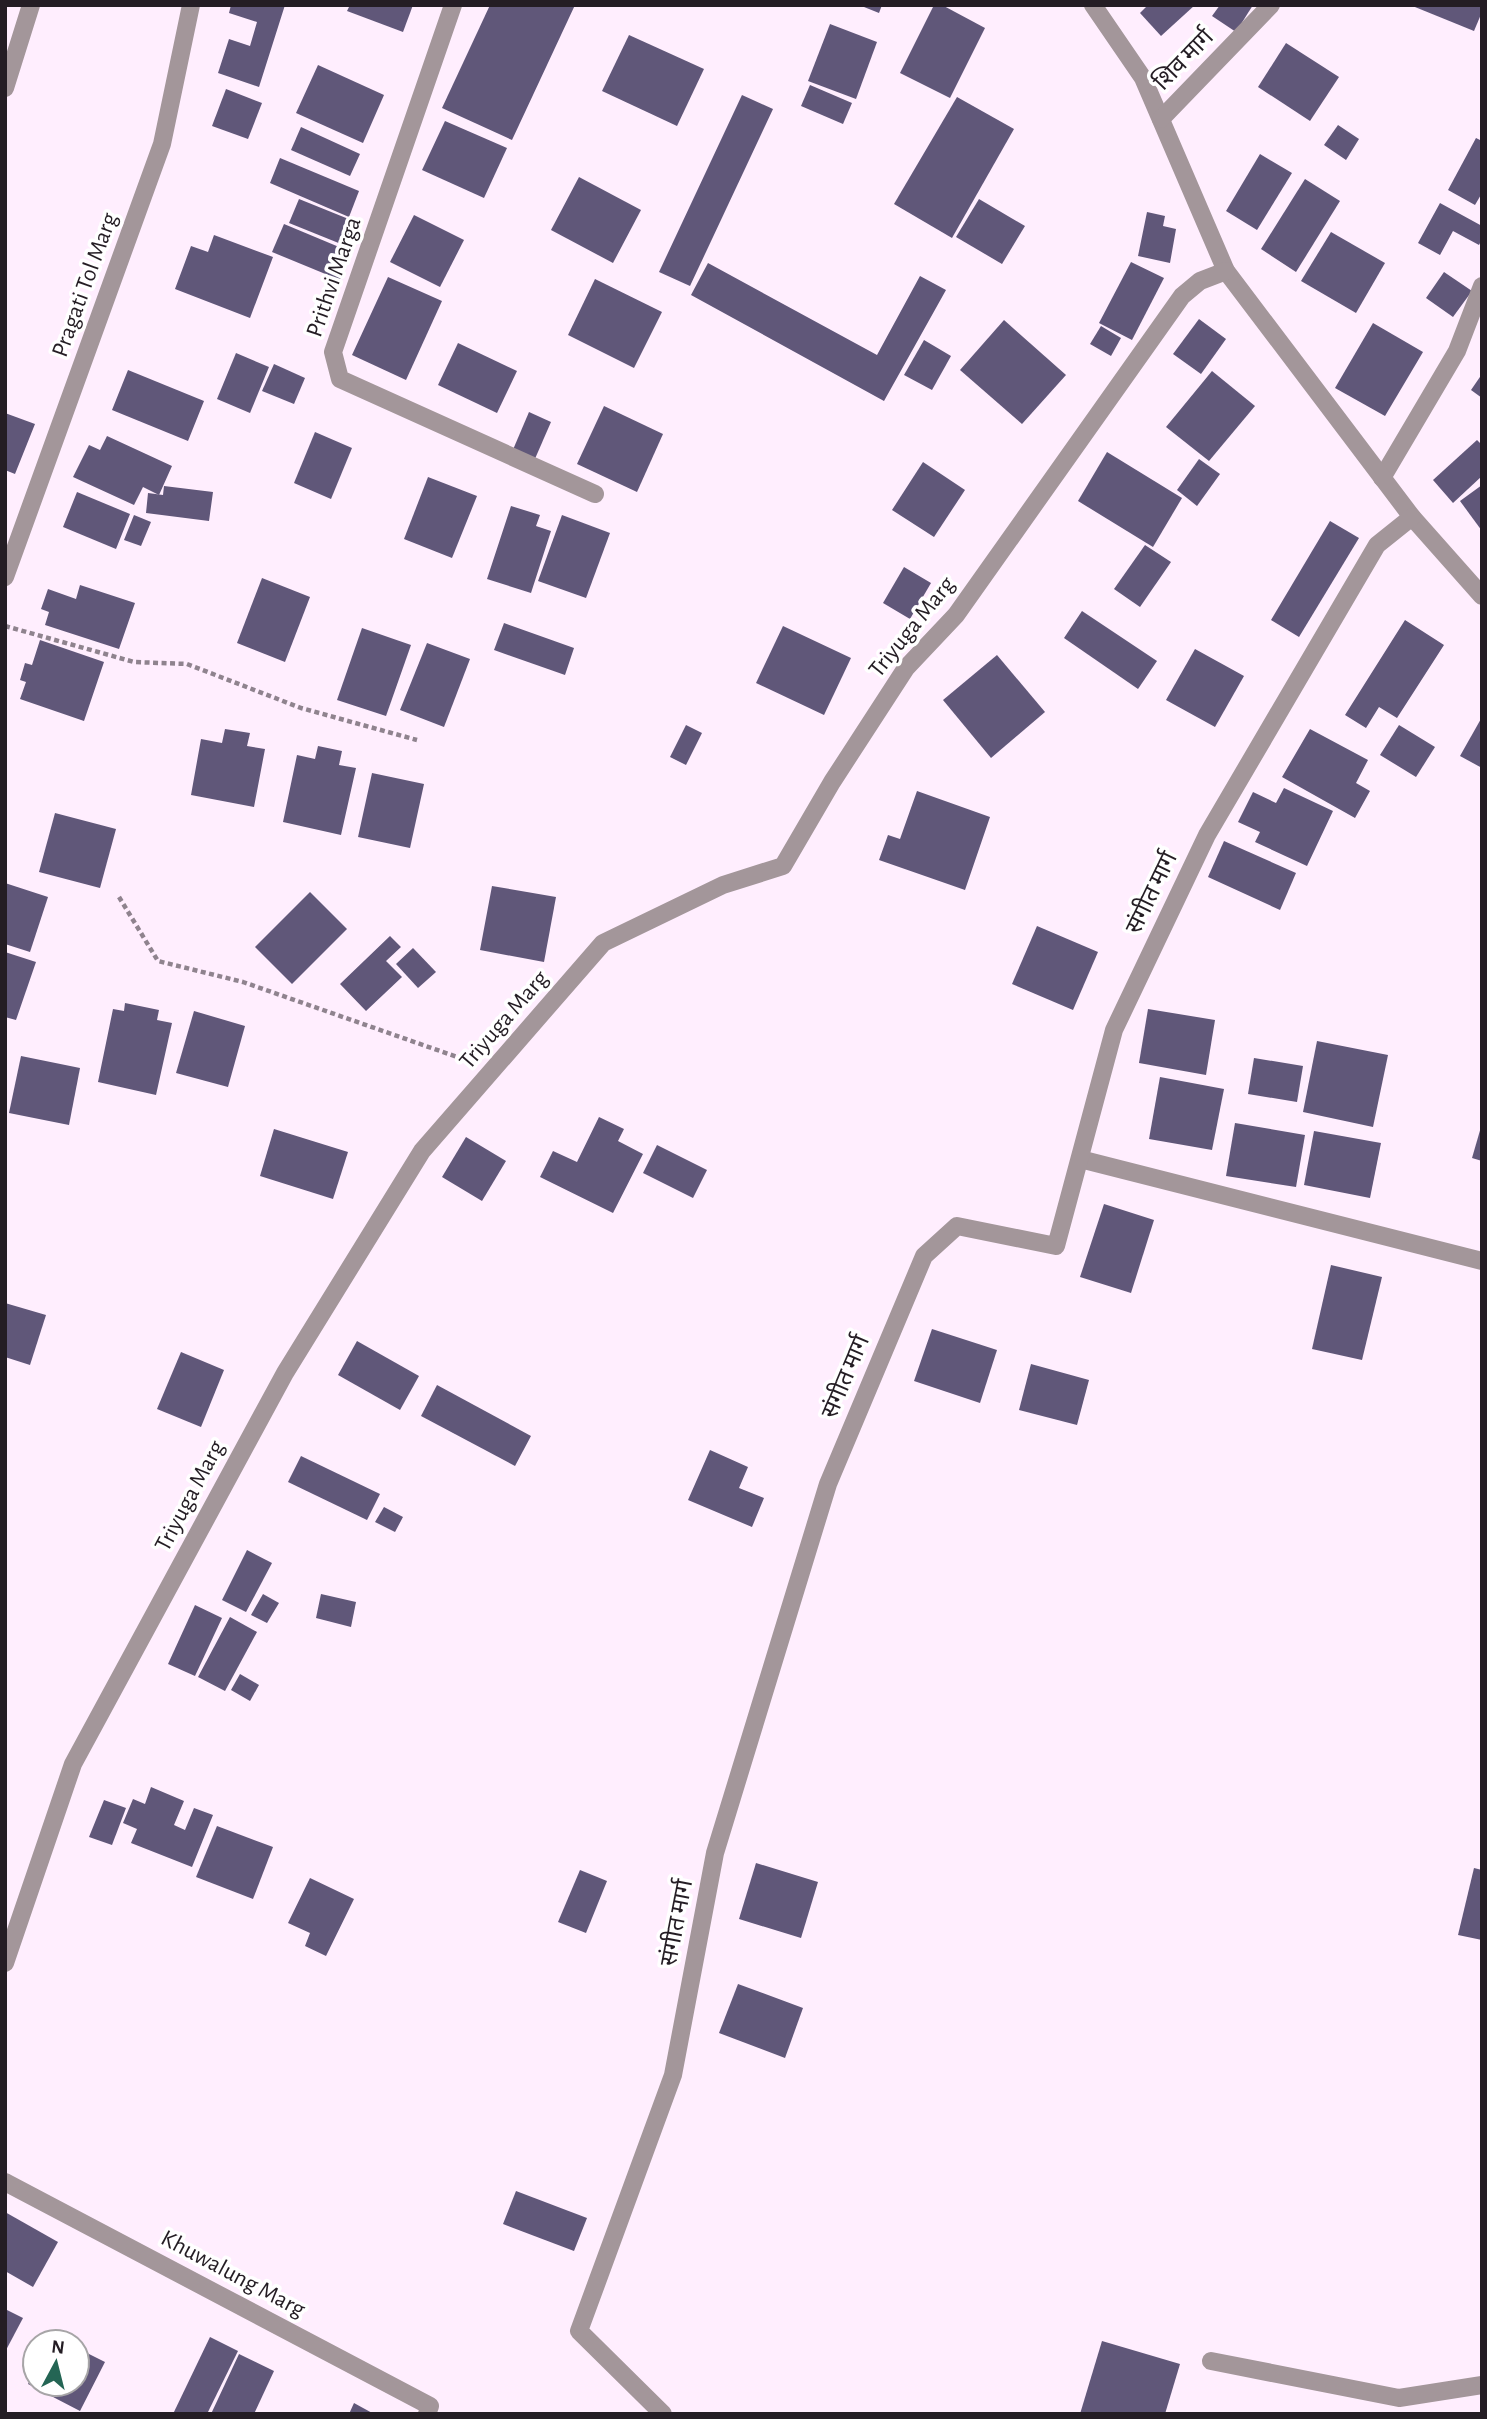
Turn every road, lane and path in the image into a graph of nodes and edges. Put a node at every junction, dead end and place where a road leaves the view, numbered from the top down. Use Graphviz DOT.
graph roads {
  1 [pos="31,5"];
  2 [pos="191,5"];
  3 [pos="453,5"];
  4 [pos="1093,5"];
  5 [pos="1271,5"];
  6 [pos="5,88"];
  7 [pos="1161,119"];
  8 [pos="1226,271"];
  9 [pos="1482,286"];
  10 [pos="1382,478"];
  11 [pos="595,494"];
  12 [pos="1412,517"];
  13 [pos="5,577"];
  14 [pos="1482,596"];
  15 [pos="5,626"];
  16 [pos="417,740"];
  17 [pos="119,897"];
  18 [pos="494,1069"];
  19 [pos="1080,1159"];
  20 [pos="1482,1261"];
  21 [pos="5,1963"];
  22 [pos="5,2182"];
  23 [pos="1211,2361"];
  24 [pos="1482,2385"];
  25 [pos="426,2414"];
  26 [pos="663,2414"];
  1 -- 6 [label="street"];
  2 -- 13 [label="street, Pragati Tol Marg"];
  3 -- 11 [label="street, Prithvi Marga"];
  4 -- 7 [label="street"];
  5 -- 7 [label="street, शिव मार्ग"];
  7 -- 8 [label="street"];
  8 -- 10 [label="street"];
  8 -- 18 [label="street, Triyuga Marg"];
  9 -- 10 [label="street"];
  10 -- 12 [label="street"];
  12 -- 14 [label="street"];
  12 -- 19 [label="street, संगीत मार्ग"];
  15 -- 16 [label="path"];
  17 -- 18 [label="path"];
  18 -- 21 [label="street, Triyuga Marg"];
  19 -- 20 [label="street"];
  19 -- 26 [label="street, संगीत मार्ग"];
  22 -- 25 [label="street, Khuwalung Marg"];
  23 -- 24 [label="street"];
}
